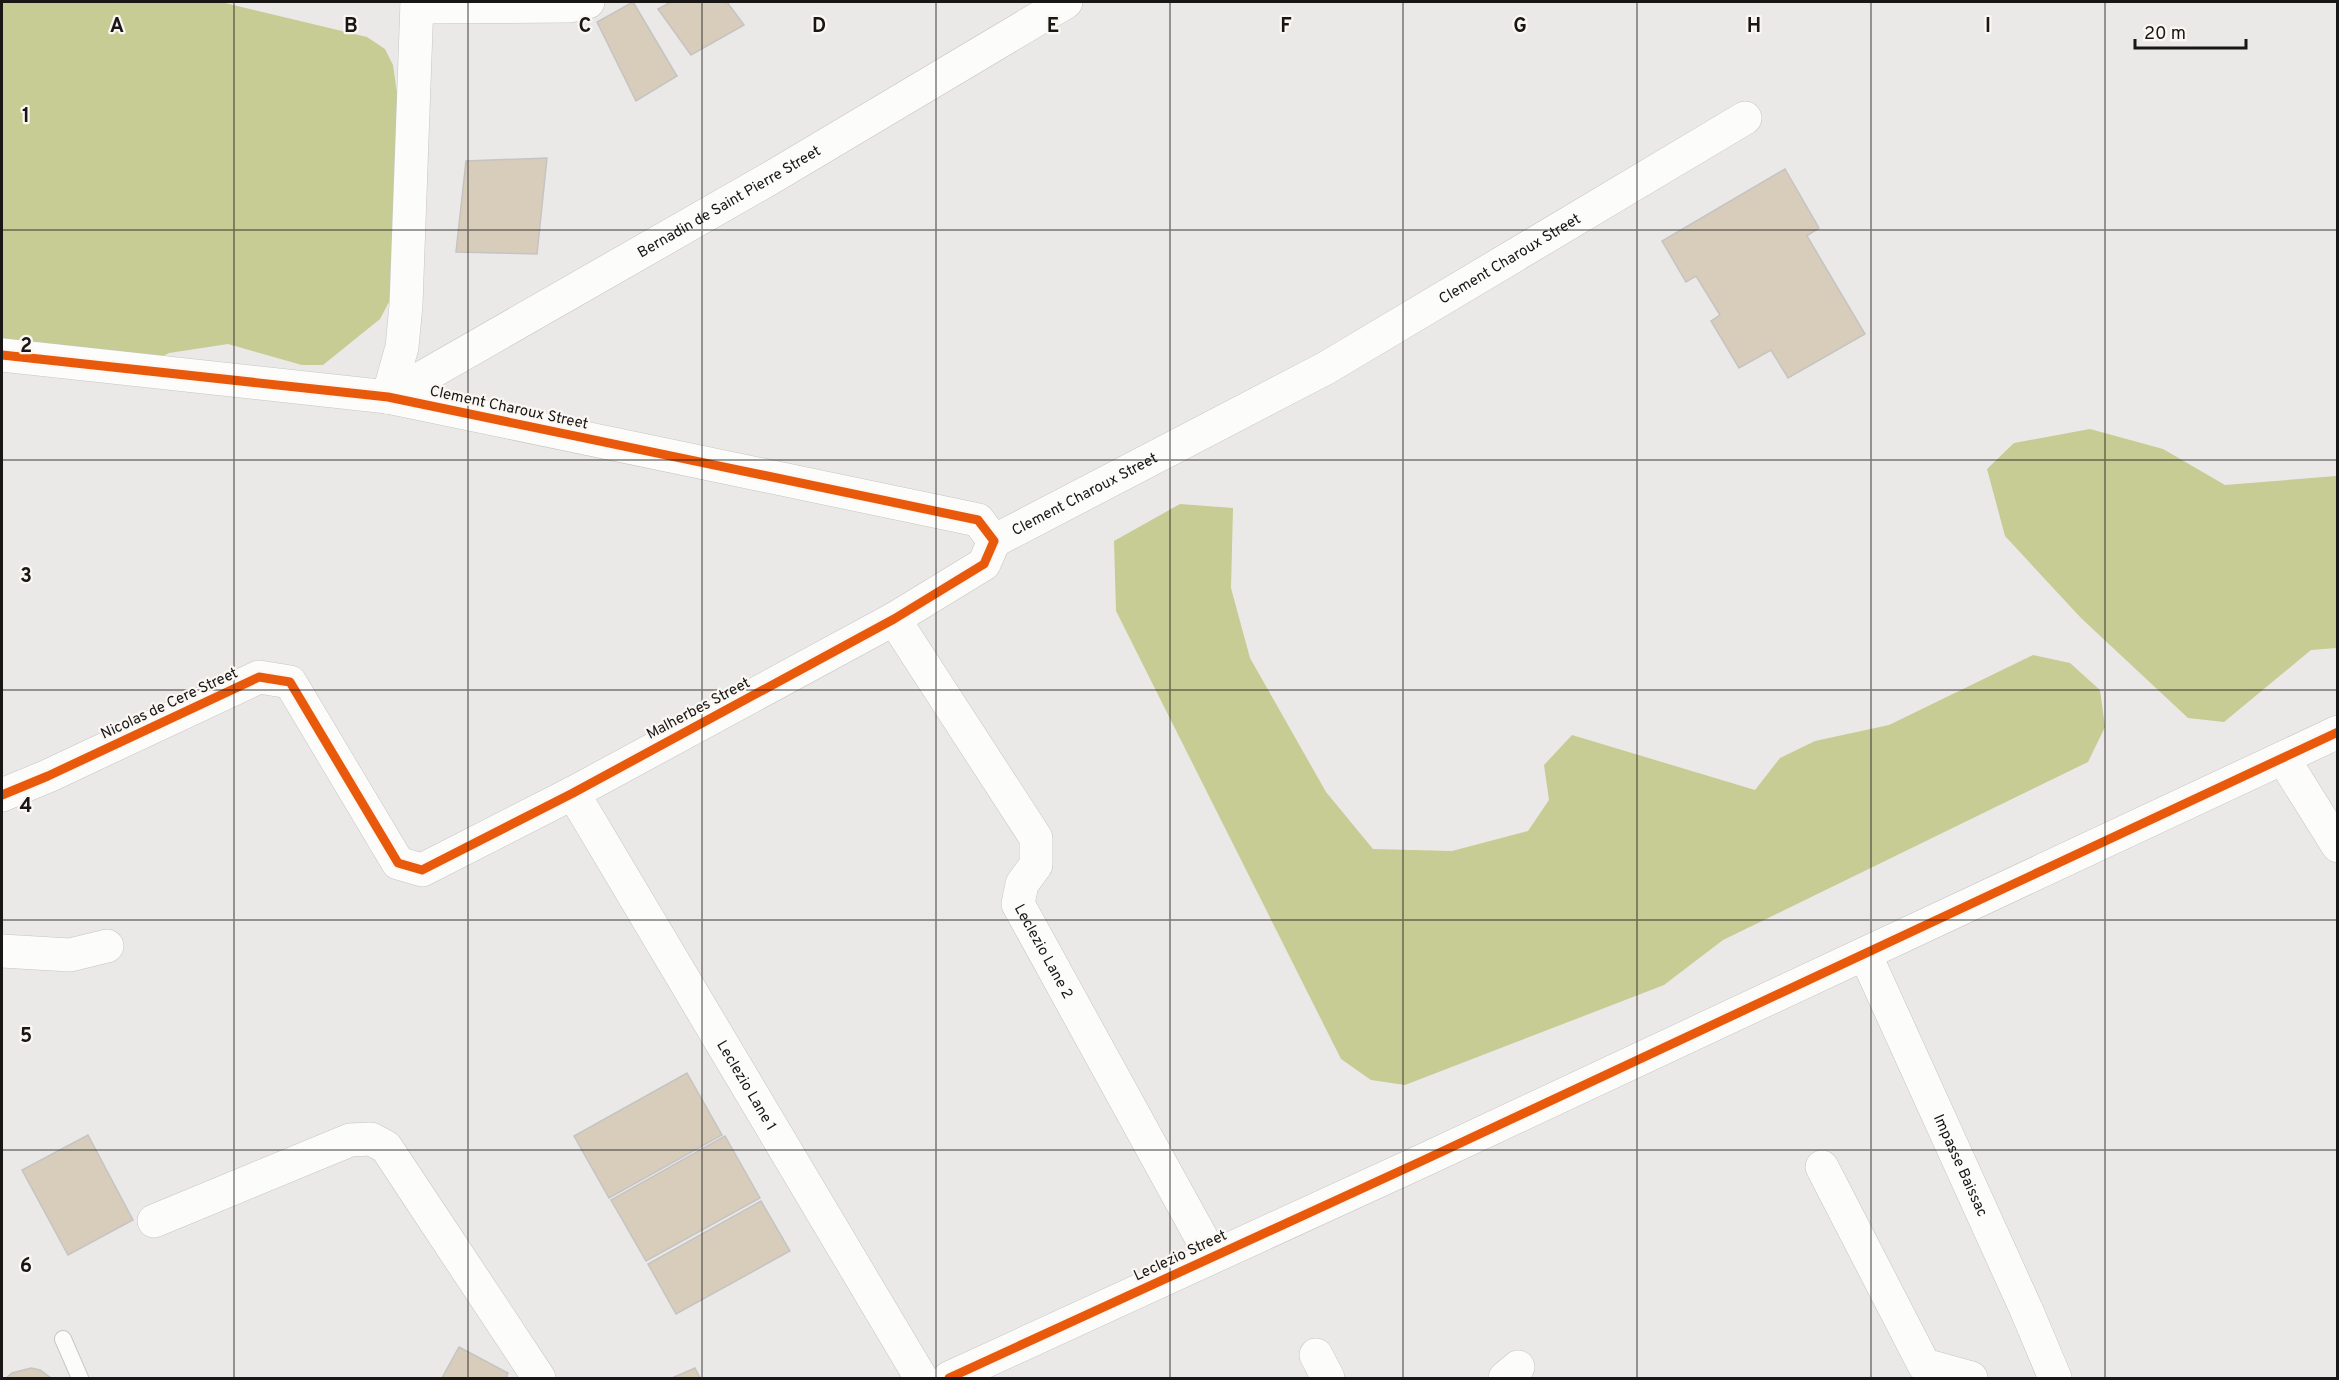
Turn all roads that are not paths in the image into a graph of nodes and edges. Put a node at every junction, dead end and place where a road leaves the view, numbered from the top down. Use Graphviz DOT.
graph roads {
  1 [pos="588,2"];
  2 [pos="1066,2"];
  3 [pos="417,4"];
  4 [pos="1745,118"];
  5 [pos="2,355"];
  6 [pos="388,397"];
  7 [pos="994,541"];
  8 [pos="894,619"];
  9 [pos="2337,732"];
  10 [pos="2283,758"];
  11 [pos="573,793"];
  12 [pos="2,795"];
  13 [pos="2337,846"];
  14 [pos="398,863"];
  15 [pos="107,946"];
  16 [pos="2,951"];
  17 [pos="1865,954"];
  18 [pos="1822,1167"];
  19 [pos="154,1221"];
  20 [pos="1212,1257"];
  21 [pos="63,1339"];
  22 [pos="80,1378"];
  23 [pos="539,1378"];
  24 [pos="921,1378"];
  25 [pos="949,1378"];
  26 [pos="1971,1378"];
  27 [pos="2055,1378"];
  1 -- 3 [label="street"];
  2 -- 6 [label="street, Bernadin de Saint Pierre Street"];
  3 -- 6 [label="street"];
  4 -- 7 [label="street, Clement Charoux Street"];
  5 -- 6 [label="street, Clement Charoux Street"];
  6 -- 7 [label="street, Clement Charoux Street"];
  7 -- 8 [label="street, Malherbes Street"];
  8 -- 11 [label="street, Malherbes Street"];
  8 -- 20 [label="street, Leclezio Lane 2"];
  9 -- 10 [label="street, Leclezio Street"];
  10 -- 13 [label="street"];
  10 -- 17 [label="street, Leclezio Street"];
  11 -- 14 [label="street, Malherbes Street"];
  11 -- 24 [label="street, Leclezio Lane 1"];
  12 -- 14 [label="street, Nicolas de Cere Street"];
  15 -- 16 [label="street"];
  17 -- 20 [label="street, Leclezio Street"];
  17 -- 27 [label="street, Impasse Baissac"];
  18 -- 26 [label="street"];
  19 -- 23 [label="street"];
  20 -- 25 [label="street, Leclezio Street"];
  21 -- 22 [label="lane"];
}
